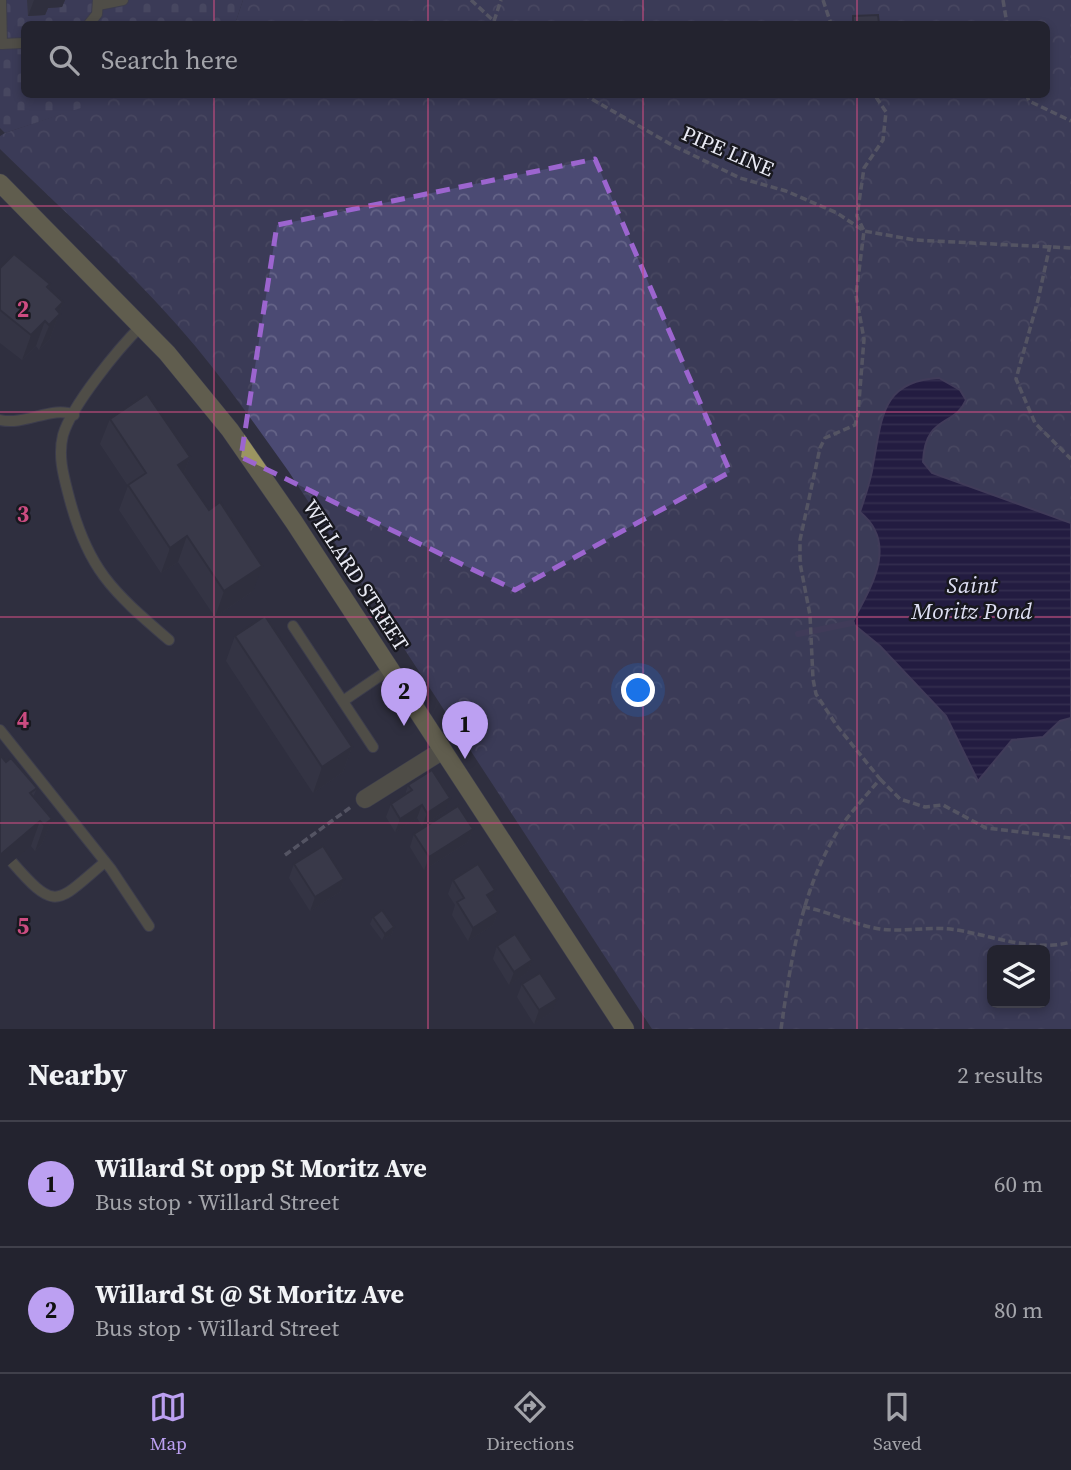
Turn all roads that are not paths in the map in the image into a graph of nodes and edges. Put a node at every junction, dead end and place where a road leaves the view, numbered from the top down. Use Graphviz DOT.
graph roads {
  1 [pos="1,0"];
  2 [pos="123,0"];
  3 [pos="98,2"];
  4 [pos="91,21"];
  5 [pos="21,43"];
  6 [pos="1,44"];
  7 [pos="0,183"];
  8 [pos="141,326"];
  9 [pos="74,415"];
  10 [pos="0,420"];
  11 [pos="293,626"];
  12 [pos="169,640"];
  13 [pos="390,669"];
  14 [pos="343,701"];
  15 [pos="0,730"];
  16 [pos="373,747"];
  17 [pos="443,750"];
  18 [pos="365,799"];
  19 [pos="12,862"];
  20 [pos="106,862"];
  21 [pos="149,926"];
  22 [pos="625,1029"];
  1 -- 6 [label="lane"];
  2 -- 3 [label="lane"];
  3 -- 4 [label="lane"];
  5 -- 6 [label="lane"];
  7 -- 8 [label="main road, WILLARD STREET"];
  8 -- 9 [label="lane"];
  8 -- 13 [label="main road, WILLARD STREET"];
  9 -- 10 [label="lane"];
  9 -- 12 [label="lane"];
  11 -- 14 [label="lane"];
  13 -- 14 [label="lane"];
  13 -- 17 [label="main road, WILLARD STREET"];
  14 -- 16 [label="lane"];
  15 -- 20 [label="lane"];
  17 -- 18 [label="street"];
  17 -- 22 [label="main road, WILLARD STREET"];
  19 -- 20 [label="lane"];
  20 -- 21 [label="lane"];
}
